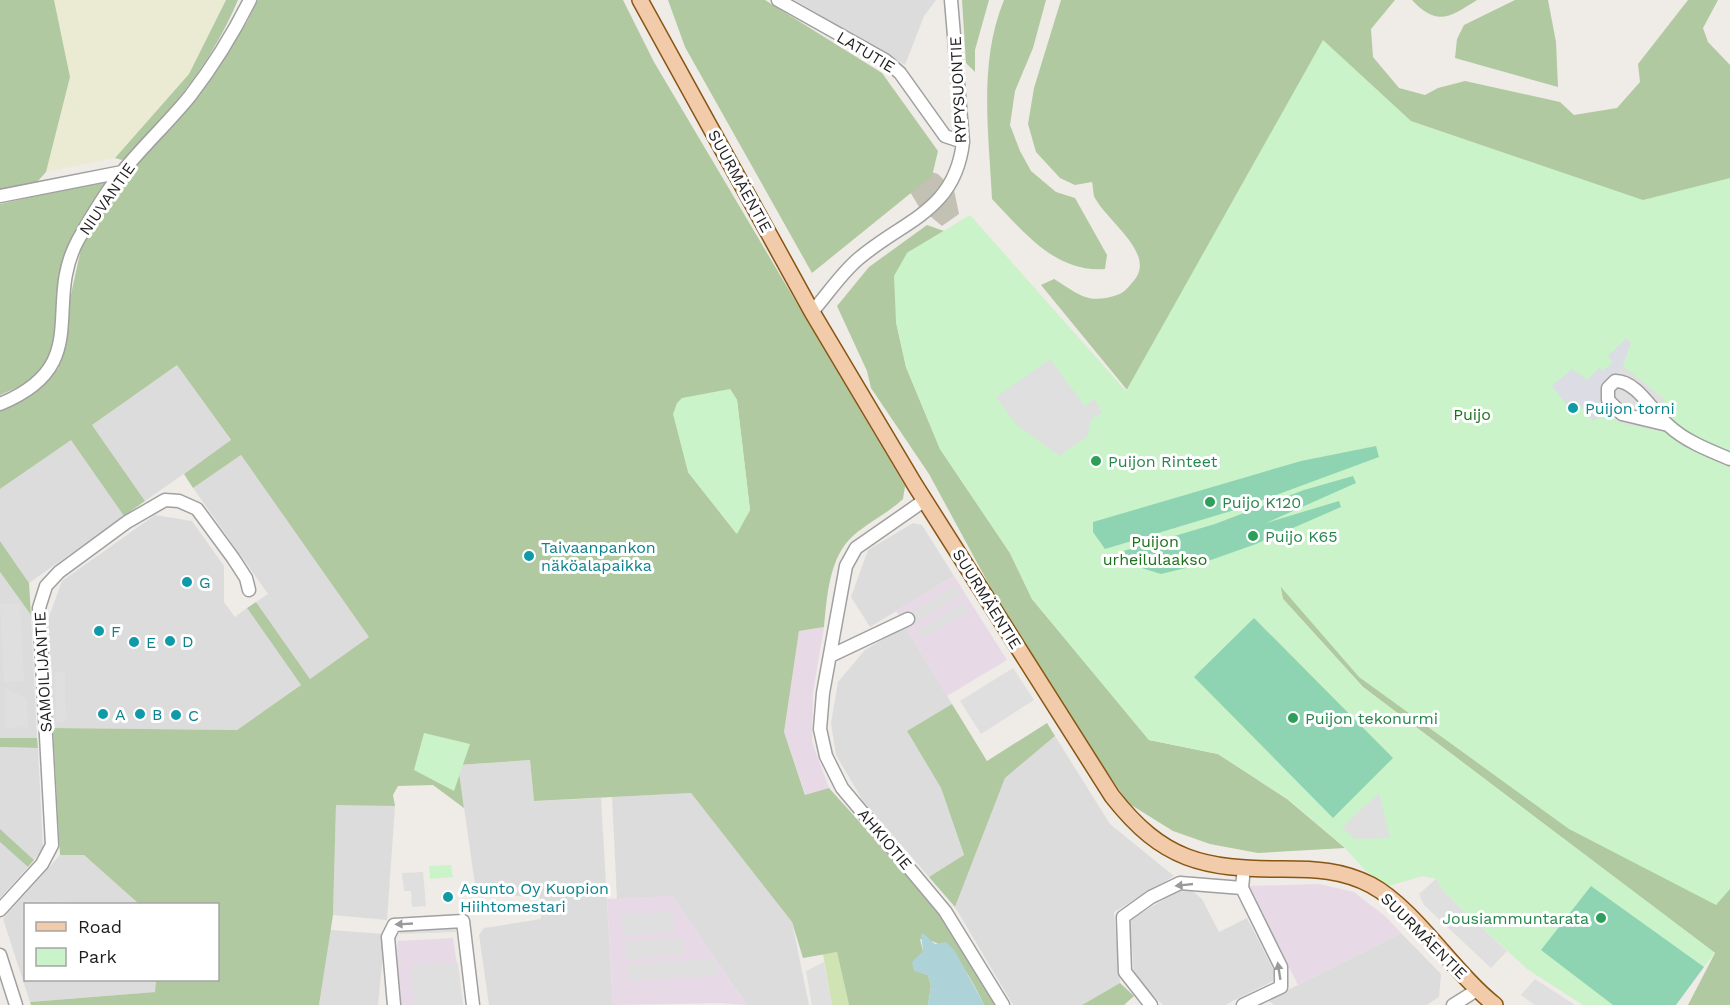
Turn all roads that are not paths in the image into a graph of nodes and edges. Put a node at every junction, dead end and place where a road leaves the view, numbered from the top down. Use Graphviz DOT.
graph roads {
  1 [pos="250,0"];
  2 [pos="639,0"];
  3 [pos="778,0"];
  4 [pos="951,0"];
  5 [pos="963,142"];
  6 [pos="122,172"];
  7 [pos="0,196"];
  8 [pos="812,312"];
  9 [pos="0,404"];
  10 [pos="1668,425"];
  11 [pos="1730,459"];
  12 [pos="925,500"];
  13 [pos="249,590"];
  14 [pos="908,619"];
  15 [pos="830,656"];
  16 [pos="1244,867"];
  17 [pos="1242,888"];
  18 [pos="0,910"];
  19 [pos="0,955"];
  20 [pos="1477,990"];
  21 [pos="16,1005"];
  22 [pos="394,1005"];
  23 [pos="473,1005"];
  24 [pos="1003,1005"];
  25 [pos="1151,1005"];
  26 [pos="1243,1005"];
  27 [pos="1453,1005"];
  28 [pos="1496,1005"];
  1 -- 6 [label="street, NIUVANTIE"];
  2 -- 8 [label="main road, SUURMÄENTIE"];
  3 -- 5 [label="street, LATUTIE"];
  4 -- 5 [label="street, RYPYSUONTIE"];
  5 -- 8 [label="street, RYPYSUONTIE"];
  6 -- 7 [label="street"];
  6 -- 9 [label="street, NIUVANTIE"];
  8 -- 12 [label="main road, SUURMÄENTIE"];
  10 -- 10 [label="street"];
  10 -- 11 [label="street"];
  12 -- 15 [label="street, AHKIOTIE"];
  12 -- 16 [label="main road, SUURMÄENTIE"];
  13 -- 18 [label="street, SAMOILIJANTIE"];
  14 -- 15 [label="street"];
  15 -- 24 [label="street, AHKIOTIE"];
  16 -- 17 [label="street"];
  16 -- 20 [label="main road, SUURMÄENTIE"];
  17 -- 25 [label="street, one-way"];
  26 -- 17 [label="street, one-way"];
  19 -- 21 [label="street"];
  20 -- 27 [label="street"];
  20 -- 28 [label="main road, SUURMÄENTIE"];
  23 -- 22 [label="street, one-way"];
}
